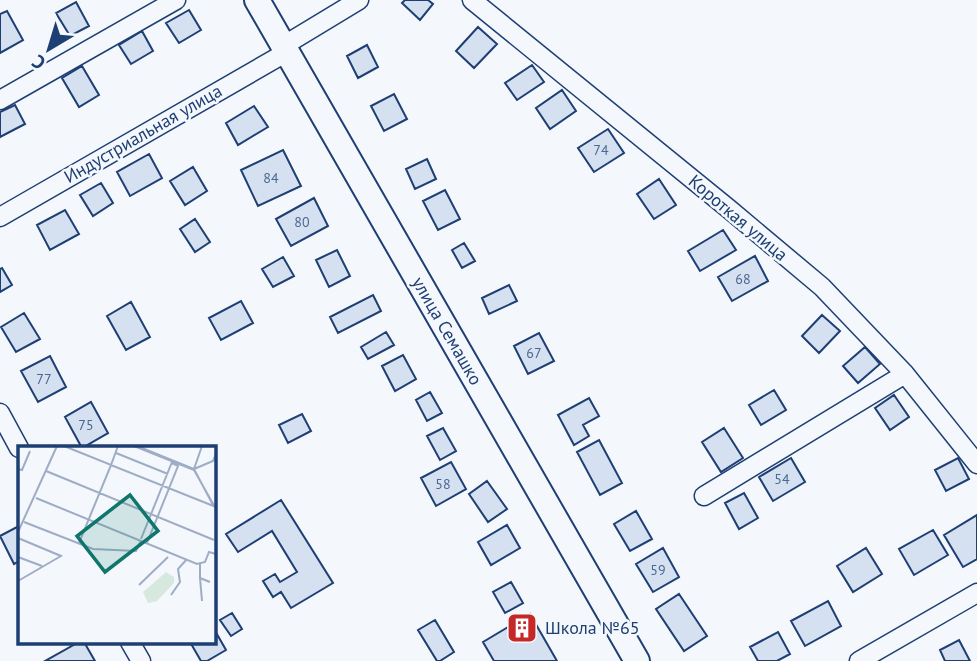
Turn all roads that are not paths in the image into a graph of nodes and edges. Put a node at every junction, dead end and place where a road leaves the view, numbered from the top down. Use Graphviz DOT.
graph roads {
  1 [pos="176,0"];
  2 [pos="257,0"];
  3 [pos="359,0"];
  4 [pos="472,0"];
  5 [pos="285,49"];
  6 [pos="0,100"];
  7 [pos="0,217"];
  8 [pos="905,373"];
  9 [pos="0,413"];
  10 [pos="18,446"];
  11 [pos="977,464"];
  12 [pos="704,496"];
  13 [pos="977,593"];
  14 [pos="131,644"];
  15 [pos="141,661"];
  16 [pos="637,661"];
  17 [pos="859,661"];
  1 -- 6 [label="street"];
  2 -- 5 [label="main road, улица Семашко"];
  3 -- 5 [label="street"];
  4 -- 8 [label="street, Короткая улица"];
  5 -- 7 [label="street, Индустриальная улица"];
  5 -- 16 [label="main road, улица Семашко"];
  8 -- 11 [label="street, Короткая улица"];
  8 -- 12 [label="street"];
  9 -- 10 [label="street"];
  13 -- 17 [label="street"];
  14 -- 15 [label="street"];
}
